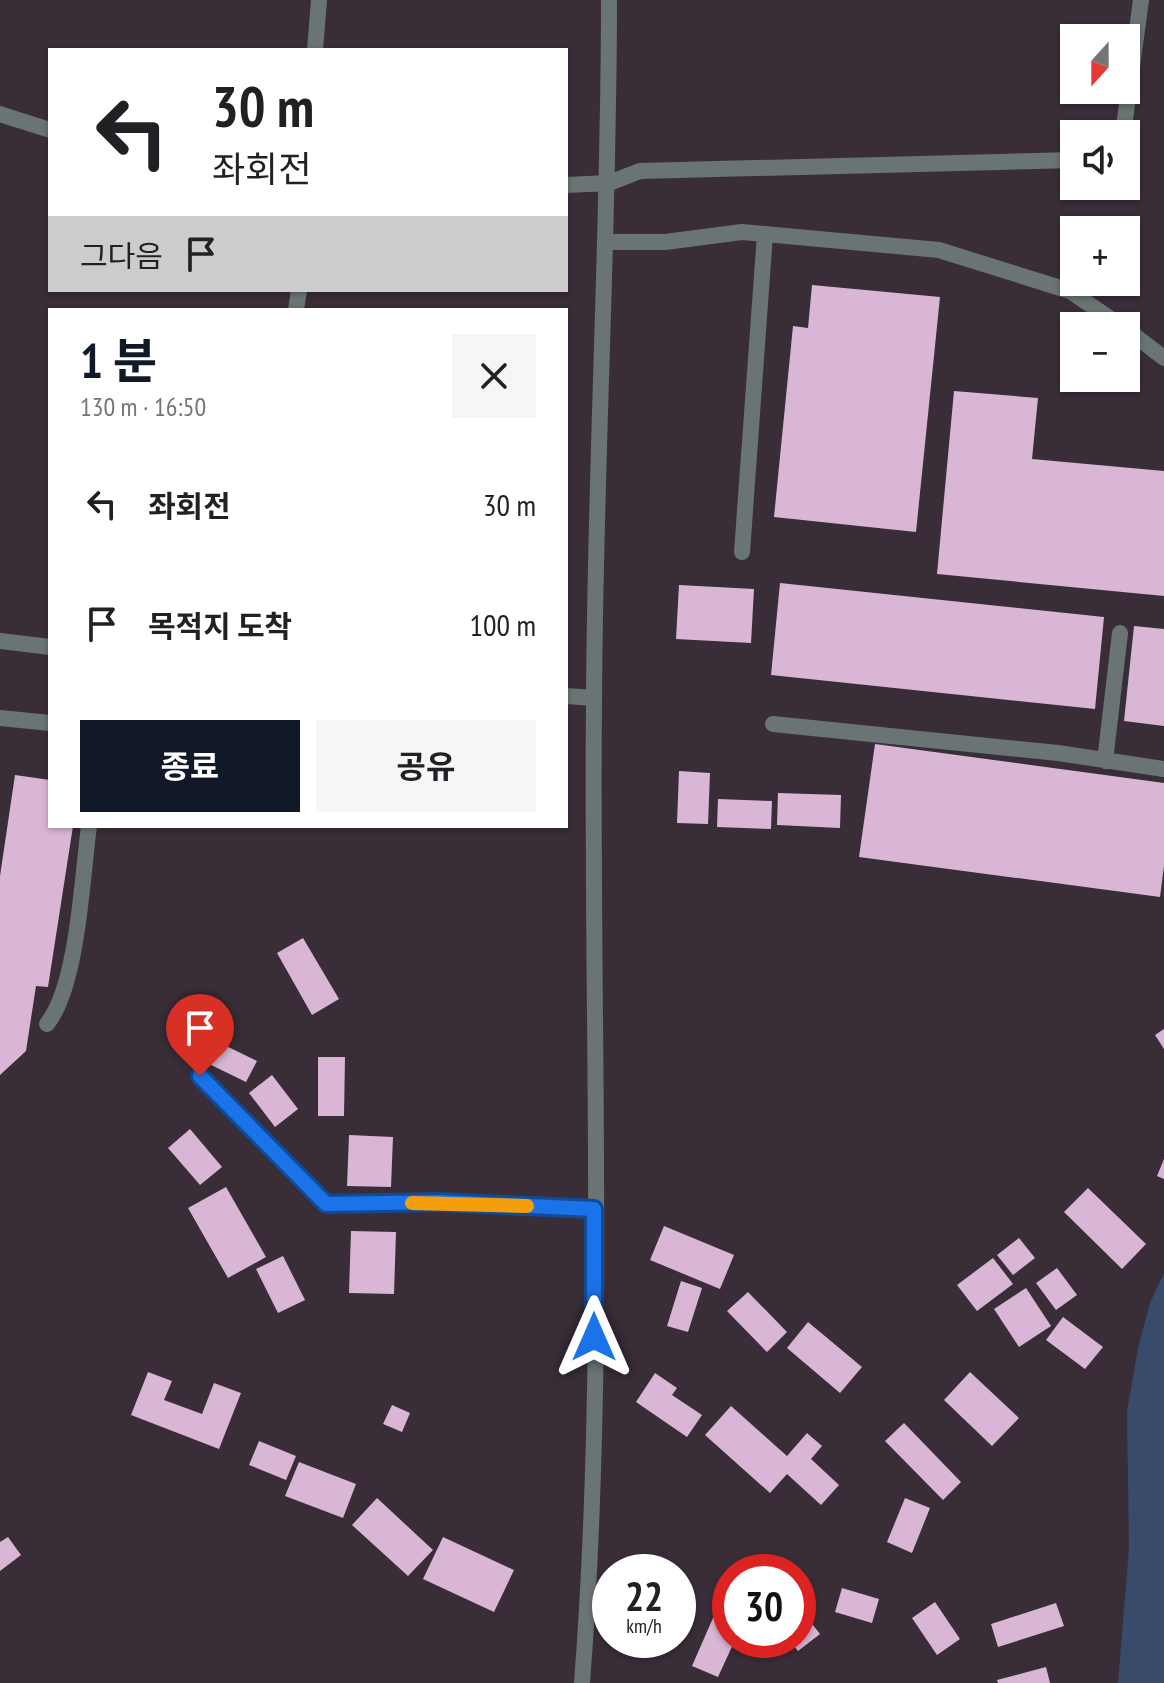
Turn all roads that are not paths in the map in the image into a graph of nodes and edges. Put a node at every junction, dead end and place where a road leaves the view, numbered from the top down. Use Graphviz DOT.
graph roads {
  1 [pos="319,0"];
  2 [pos="609,0"];
  3 [pos="1141,0"];
  4 [pos="315,48"];
  5 [pos="0,114"];
  6 [pos="1125,120"];
  7 [pos="48,129"];
  8 [pos="1060,160"];
  9 [pos="609,183"];
  10 [pos="568,185"];
  11 [pos="765,234"];
  12 [pos="607,242"];
  13 [pos="1101,312"];
  14 [pos="1140,340"];
  15 [pos="1164,358"];
  16 [pos="742,552"];
  17 [pos="1120,633"];
  18 [pos="0,641"];
  19 [pos="48,647"];
  20 [pos="568,696"];
  21 [pos="594,698"];
  22 [pos="0,718"];
  23 [pos="48,723"];
  24 [pos="773,724"];
  25 [pos="1105,761"];
  26 [pos="1164,769"];
  27 [pos="89,828"];
  28 [pos="47,1024"];
  29 [pos="200,1076"];
  30 [pos="594,1209"];
  31 [pos="582,1683"];
  1 -- 4 [label="street"];
  2 -- 9 [label="street"];
  3 -- 6 [label="street"];
  5 -- 7 [label="street"];
  8 -- 9 [label="street"];
  9 -- 10 [label="street"];
  9 -- 12 [label="street"];
  11 -- 12 [label="street"];
  11 -- 13 [label="street"];
  11 -- 16 [label="street"];
  12 -- 21 [label="street"];
  14 -- 15 [label="street"];
  17 -- 25 [label="street"];
  18 -- 19 [label="street"];
  20 -- 21 [label="street"];
  21 -- 30 [label="street"];
  22 -- 23 [label="street"];
  24 -- 25 [label="street"];
  25 -- 26 [label="street"];
  27 -- 28 [label="street"];
  29 -- 30 [label="street"];
  30 -- 31 [label="street"];
}
